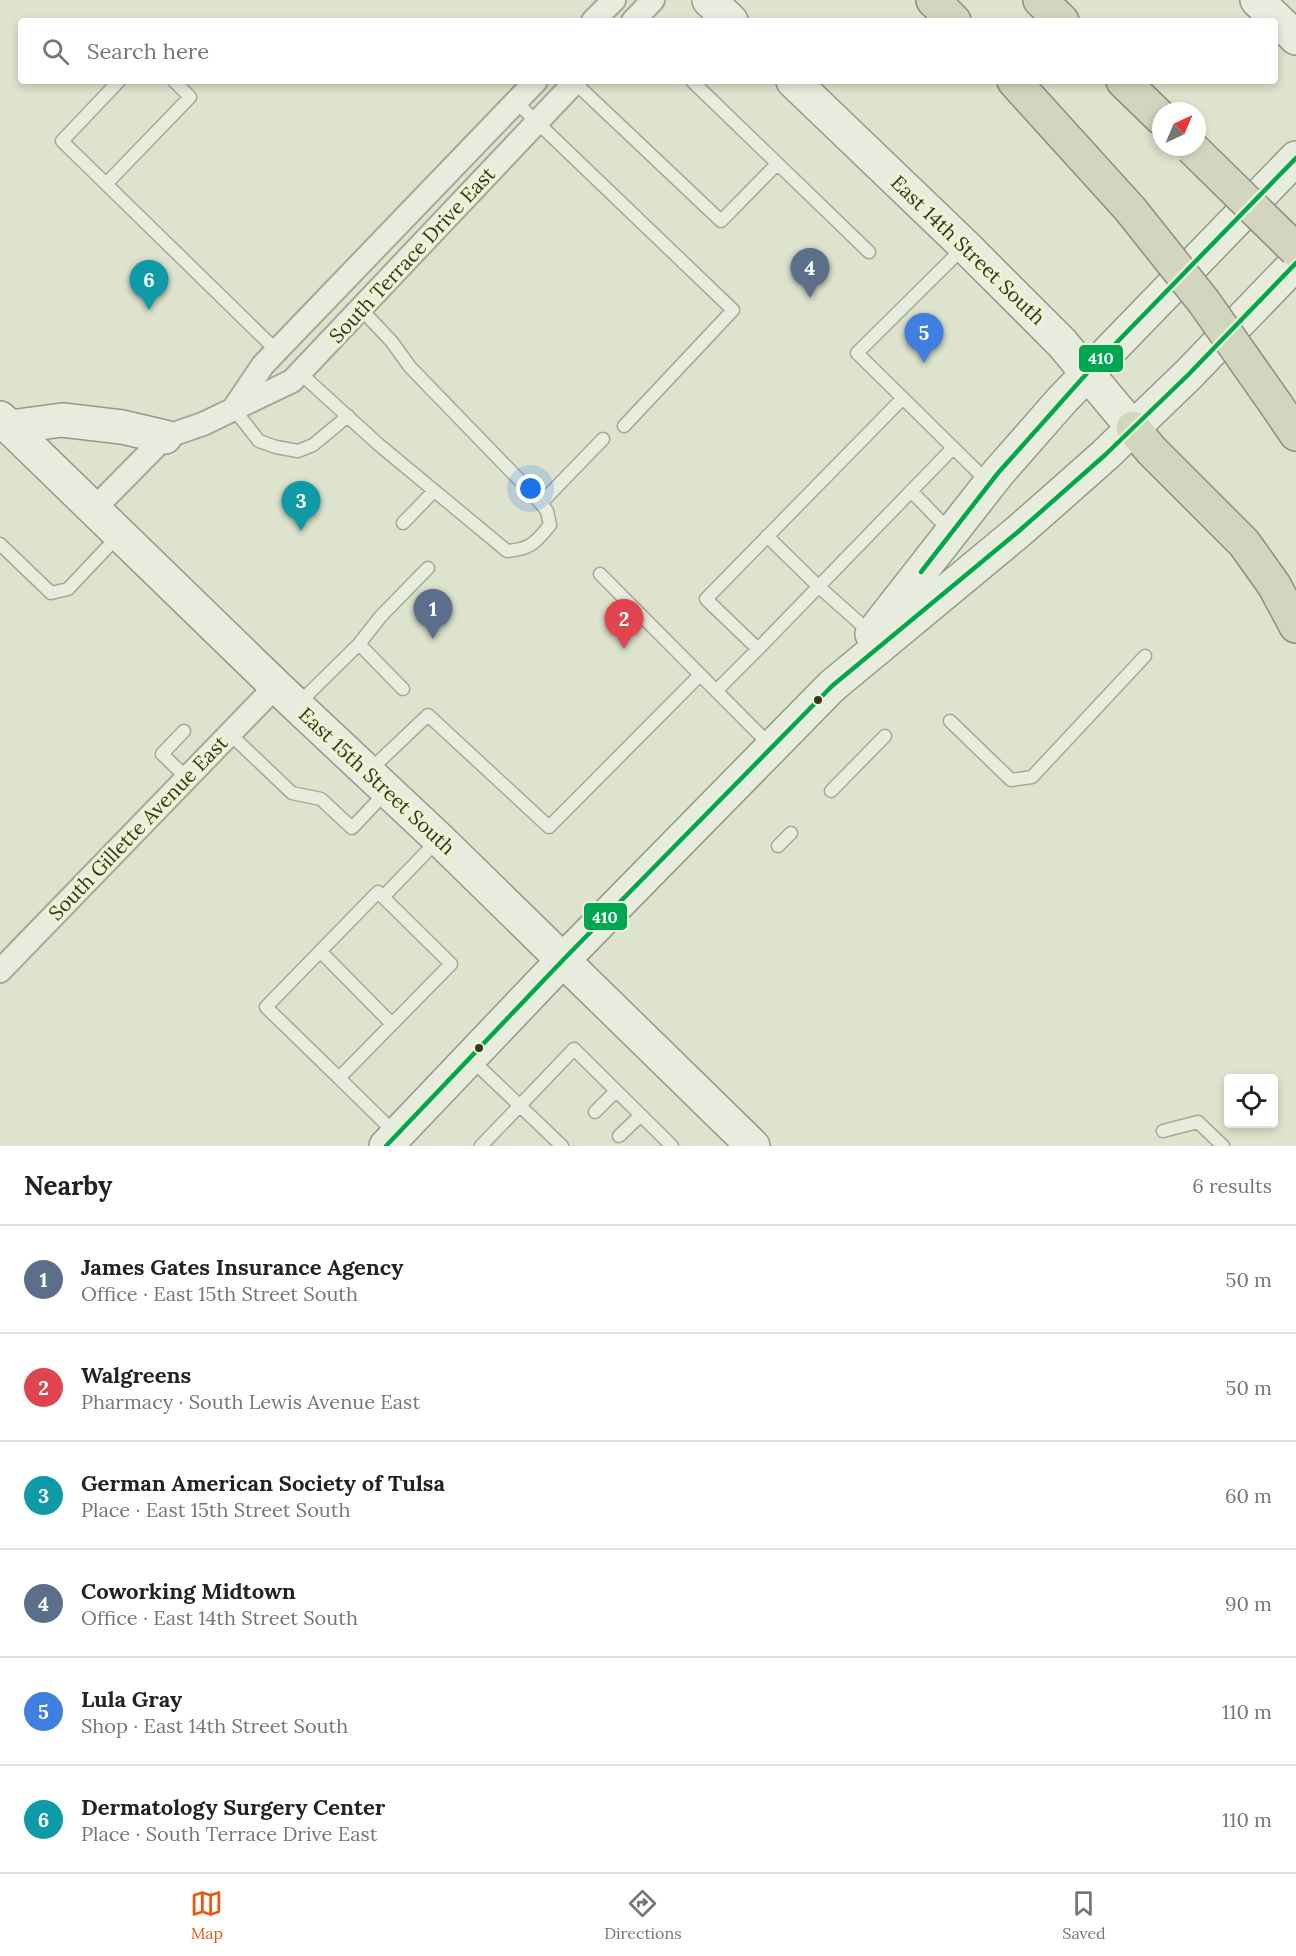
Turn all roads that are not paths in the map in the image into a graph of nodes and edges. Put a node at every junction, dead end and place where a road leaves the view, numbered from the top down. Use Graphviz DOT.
graph roads {
  1 [pos="652,0"];
  2 [pos="709,0"];
  3 [pos="933,0"];
  4 [pos="1040,0"];
  5 [pos="1257,0"];
  6 [pos="621,12"];
  7 [pos="603,18"];
  8 [pos="728,18"];
  9 [pos="951,18"];
  10 [pos="1059,18"];
  11 [pos="1275,18"];
  12 [pos="1278,21"];
  13 [pos="1296,39"];
  14 [pos="116,84"];
  15 [pos="177,84"];
  16 [pos="533,84"];
  17 [pos="571,84"];
  18 [pos="577,84"];
  19 [pos="695,84"];
  20 [pos="796,84"];
  21 [pos="1017,84"];
  22 [pos="1126,84"];
  23 [pos="516,102"];
  24 [pos="1152,109"];
  25 [pos="537,122"];
  26 [pos="1200,156"];
  27 [pos="1296,158"];
  28 [pos="777,164"];
  29 [pos="106,184"];
  30 [pos="965,246"];
  31 [pos="1296,250"];
  32 [pos="869,252"];
  33 [pos="1296,263"];
  34 [pos="361,309"];
  35 [pos="277,351"];
  36 [pos="1088,372"];
  37 [pos="300,373"];
  38 [pos="903,398"];
  39 [pos="233,408"];
  40 [pos="348,416"];
  41 [pos="5,422"];
  42 [pos="624,426"];
  43 [pos="1133,428"];
  44 [pos="1296,434"];
  45 [pos="165,437"];
  46 [pos="603,439"];
  47 [pos="953,448"];
  48 [pos="990,484"];
  49 [pos="434,491"];
  50 [pos="911,491"];
  51 [pos="541,503"];
  52 [pos="93,510"];
  53 [pos="403,523"];
  54 [pos="951,533"];
  55 [pos="119,535"];
  56 [pos="768,536"];
  57 [pos="0,544"];
  58 [pos="428,568"];
  59 [pos="600,574"];
  60 [pos="818,586"];
  61 [pos="1296,626"];
  62 [pos="872,634"];
  63 [pos="359,644"];
  64 [pos="758,649"];
  65 [pos="1145,656"];
  66 [pos="700,675"];
  67 [pos="832,686"];
  68 [pos="403,689"];
  69 [pos="716,691"];
  70 [pos="287,696"];
  71 [pos="950,721"];
  72 [pos="184,731"];
  73 [pos="230,734"];
  74 [pos="885,736"];
  75 [pos="772,747"];
  76 [pos="187,778"];
  77 [pos="377,782"];
  78 [pos="831,791"];
  79 [pos="791,833"];
  80 [pos="438,839"];
  81 [pos="778,846"];
  82 [pos="382,897"];
  83 [pos="320,951"];
  84 [pos="562,960"];
  85 [pos="0,971"];
  86 [pos="392,1024"];
  87 [pos="470,1058"];
  88 [pos="339,1078"];
  89 [pos="616,1091"];
  90 [pos="519,1106"];
  91 [pos="596,1112"];
  92 [pos="640,1115"];
  93 [pos="1163,1131"];
  94 [pos="620,1136"];
  95 [pos="572,1137"];
  96 [pos="391,1140"];
  97 [pos="481,1146"];
  98 [pos="562,1146"];
  99 [pos="672,1146"];
  100 [pos="753,1146"];
  101 [pos="1223,1146"];
  1 -- 6 [label="street"];
  2 -- 8 [label="street"];
  3 -- 9 [label="highway"];
  4 -- 10 [label="highway"];
  5 -- 11 [label="street"];
  6 -- 7 [label="street"];
  12 -- 13 [label="street"];
  14 -- 29 [label="lane"];
  15 -- 29 [label="lane"];
  16 -- 23 [label="street, South Terrace Drive East"];
  17 -- 25 [label="street, South Terrace Drive East"];
  18 -- 28 [label="lane"];
  19 -- 28 [label="lane"];
  20 -- 30 [label="street, East 14th Street South"];
  21 -- 44 [label="highway, bridge"];
  22 -- 24 [label="highway"];
  23 -- 25 [label="lane"];
  23 -- 35 [label="street, South Terrace Drive East"];
  25 -- 34 [label="street, South Terrace Drive East"];
  25 -- 42 [label="lane"];
  26 -- 31 [label="highway, bridge"];
  27 -- 36 [label="street"];
  28 -- 32 [label="lane"];
  29 -- 35 [label="lane"];
  30 -- 36 [label="street, East 14th Street South"];
  30 -- 38 [label="lane"];
  33 -- 43 [label="street"];
  34 -- 37 [label="street, South Terrace Drive East"];
  34 -- 51 [label="lane"];
  35 -- 39 [label="street, South Terrace Drive East"];
  36 -- 43 [label="street, East 14th Street South"];
  36 -- 48 [label="street"];
  37 -- 39 [label="street, South Terrace Drive East"];
  37 -- 40 [label="lane"];
  38 -- 47 [label="lane"];
  38 -- 56 [label="lane"];
  39 -- 40 [label="lane"];
  39 -- 45 [label="street, South Terrace Drive East"];
  40 -- 49 [label="lane"];
  41 -- 45 [label="street"];
  41 -- 52 [label="street, East 15th Street South"];
  43 -- 61 [label="highway"];
  43 -- 67 [label="street"];
  45 -- 52 [label="street, South Terrace Drive East"];
  46 -- 51 [label="lane"];
  47 -- 48 [label="lane"];
  47 -- 50 [label="lane"];
  48 -- 54 [label="street"];
  49 -- 51 [label="lane"];
  49 -- 53 [label="lane"];
  50 -- 54 [label="lane"];
  50 -- 60 [label="lane"];
  52 -- 55 [label="street, East 15th Street South"];
  54 -- 62 [label="street"];
  55 -- 57 [label="lane"];
  55 -- 70 [label="street, East 15th Street South"];
  56 -- 60 [label="lane"];
  56 -- 64 [label="lane"];
  58 -- 63 [label="lane"];
  59 -- 66 [label="lane"];
  60 -- 62 [label="lane"];
  60 -- 64 [label="lane"];
  62 -- 67 [label="street"];
  63 -- 68 [label="lane"];
  63 -- 70 [label="lane"];
  64 -- 69 [label="lane"];
  65 -- 71 [label="lane"];
  66 -- 69 [label="lane"];
  66 -- 77 [label="lane"];
  67 -- 75 [label="street"];
  69 -- 75 [label="lane"];
  70 -- 73 [label="street, South Gillette Avenue East"];
  70 -- 77 [label="street, East 15th Street South"];
  72 -- 76 [label="lane"];
  73 -- 76 [label="street, South Gillette Avenue East"];
  73 -- 77 [label="lane"];
  74 -- 78 [label="lane"];
  75 -- 84 [label="street"];
  76 -- 85 [label="street, South Gillette Avenue East"];
  77 -- 80 [label="street, East 15th Street South"];
  79 -- 81 [label="lane"];
  80 -- 82 [label="lane"];
  80 -- 84 [label="street, East 15th Street South"];
  82 -- 83 [label="lane"];
  82 -- 86 [label="lane"];
  83 -- 86 [label="lane"];
  83 -- 88 [label="lane"];
  84 -- 87 [label="street"];
  84 -- 100 [label="street, East 15th Street South"];
  86 -- 88 [label="lane"];
  87 -- 90 [label="lane"];
  87 -- 96 [label="street"];
  88 -- 96 [label="lane"];
  89 -- 90 [label="lane"];
  89 -- 91 [label="lane"];
  89 -- 92 [label="lane"];
  90 -- 97 [label="lane"];
  90 -- 98 [label="lane"];
  92 -- 94 [label="lane"];
  92 -- 99 [label="lane"];
  93 -- 101 [label="lane"];
  95 -- 98 [label="lane"];
}
